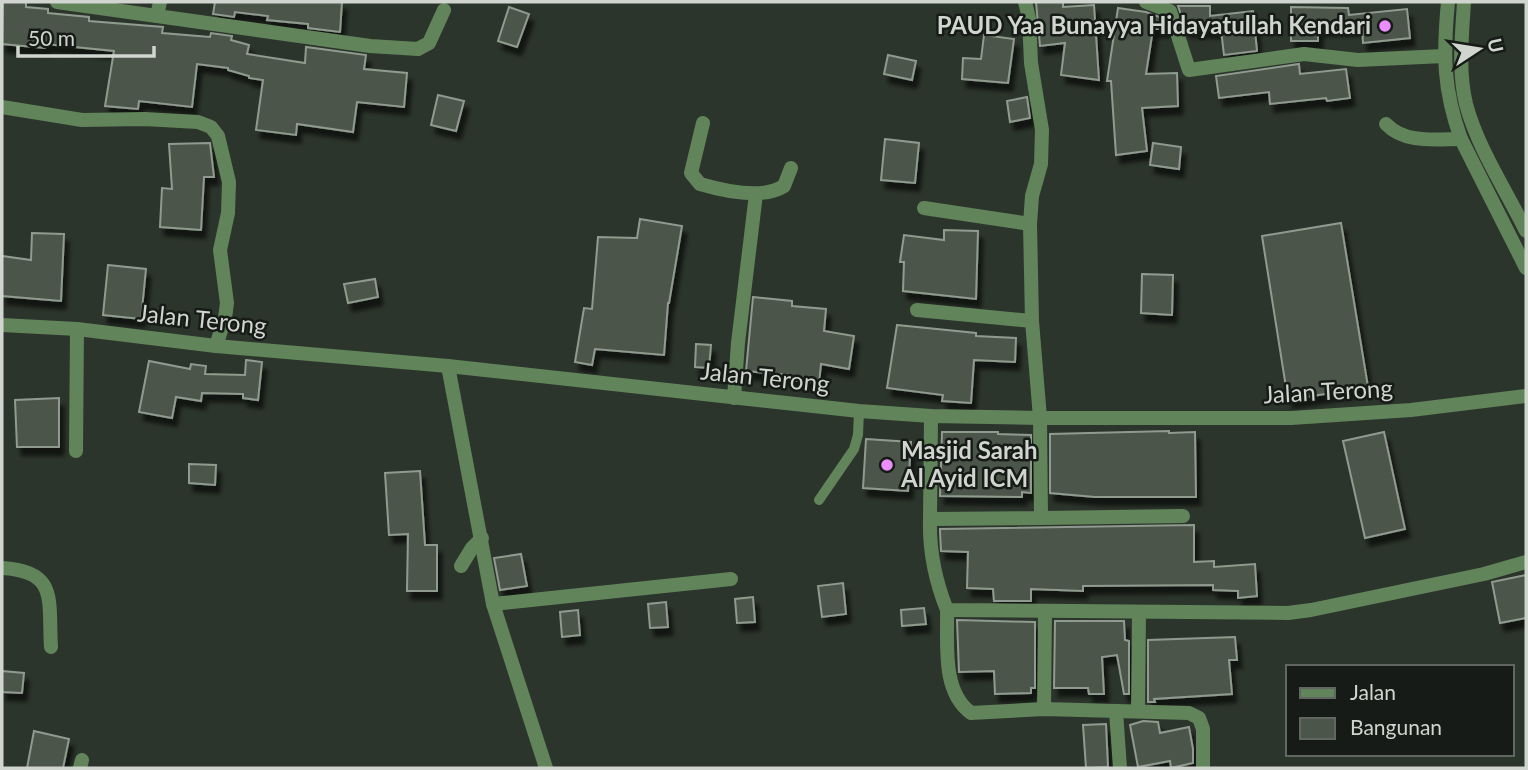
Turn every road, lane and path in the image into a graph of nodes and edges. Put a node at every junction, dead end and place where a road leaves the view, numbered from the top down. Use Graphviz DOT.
graph roads {
  1 [pos="57,2"];
  2 [pos="1025,2"];
  3 [pos="1146,2"];
  4 [pos="1448,2"];
  5 [pos="1464,2"];
  6 [pos="159,9"];
  7 [pos="444,10"];
  8 [pos="1444,56"];
  9 [pos="2,107"];
  10 [pos="703,123"];
  11 [pos="1386,124"];
  12 [pos="1461,139"];
  13 [pos="792,168"];
  14 [pos="755,194"];
  15 [pos="924,208"];
  16 [pos="1030,224"];
  17 [pos="1526,231"];
  18 [pos="1526,268"];
  19 [pos="917,310"];
  20 [pos="1032,321"];
  21 [pos="2,326"];
  22 [pos="77,329"];
  23 [pos="216,346"];
  24 [pos="448,366"];
  25 [pos="1526,396"];
  26 [pos="734,398"];
  27 [pos="859,411"];
  28 [pos="931,416"];
  29 [pos="1040,418"];
  30 [pos="76,452"];
  31 [pos="819,500"];
  32 [pos="1184,516"];
  33 [pos="1041,517"];
  34 [pos="930,519"];
  35 [pos="482,538"];
  36 [pos="1526,562"];
  37 [pos="461,566"];
  38 [pos="2,568"];
  39 [pos="731,579"];
  40 [pos="493,604"];
  41 [pos="947,610"];
  42 [pos="1045,612"];
  43 [pos="1139,612"];
  44 [pos="51,647"];
  45 [pos="1044,709"];
  46 [pos="1138,710"];
  47 [pos="1116,711"];
  48 [pos="546,768"];
  49 [pos="1120,768"];
  50 [pos="1203,768"];
  1 -- 6 [label="street"];
  2 -- 16 [label="street"];
  3 -- 8 [label="street"];
  4 -- 8 [label="street"];
  5 -- 17 [label="street"];
  6 -- 7 [label="street"];
  8 -- 12 [label="street"];
  9 -- 23 [label="street"];
  10 -- 14 [label="street"];
  11 -- 12 [label="street"];
  12 -- 18 [label="street"];
  13 -- 14 [label="street"];
  14 -- 26 [label="street"];
  15 -- 16 [label="street"];
  16 -- 20 [label="street"];
  19 -- 20 [label="street"];
  20 -- 29 [label="street"];
  21 -- 22 [label="street, Jalan Terong"];
  22 -- 23 [label="street, Jalan Terong"];
  22 -- 30 [label="street"];
  23 -- 24 [label="street, Jalan Terong"];
  24 -- 26 [label="street, Jalan Terong"];
  24 -- 35 [label="street"];
  25 -- 29 [label="street, Jalan Terong"];
  26 -- 27 [label="street, Jalan Terong"];
  27 -- 28 [label="street, Jalan Terong"];
  27 -- 31 [label="lane"];
  28 -- 29 [label="street, Jalan Terong"];
  28 -- 34 [label="street"];
  29 -- 33 [label="street"];
  32 -- 33 [label="street"];
  33 -- 34 [label="street"];
  34 -- 41 [label="street"];
  35 -- 37 [label="street"];
  35 -- 40 [label="street"];
  36 -- 43 [label="street"];
  38 -- 44 [label="street"];
  39 -- 40 [label="street"];
  40 -- 48 [label="street"];
  41 -- 42 [label="street"];
  41 -- 45 [label="street"];
  42 -- 43 [label="street"];
  42 -- 45 [label="street"];
  43 -- 46 [label="street"];
  45 -- 47 [label="street"];
  46 -- 47 [label="street"];
  46 -- 50 [label="street"];
  47 -- 49 [label="street"];
}
